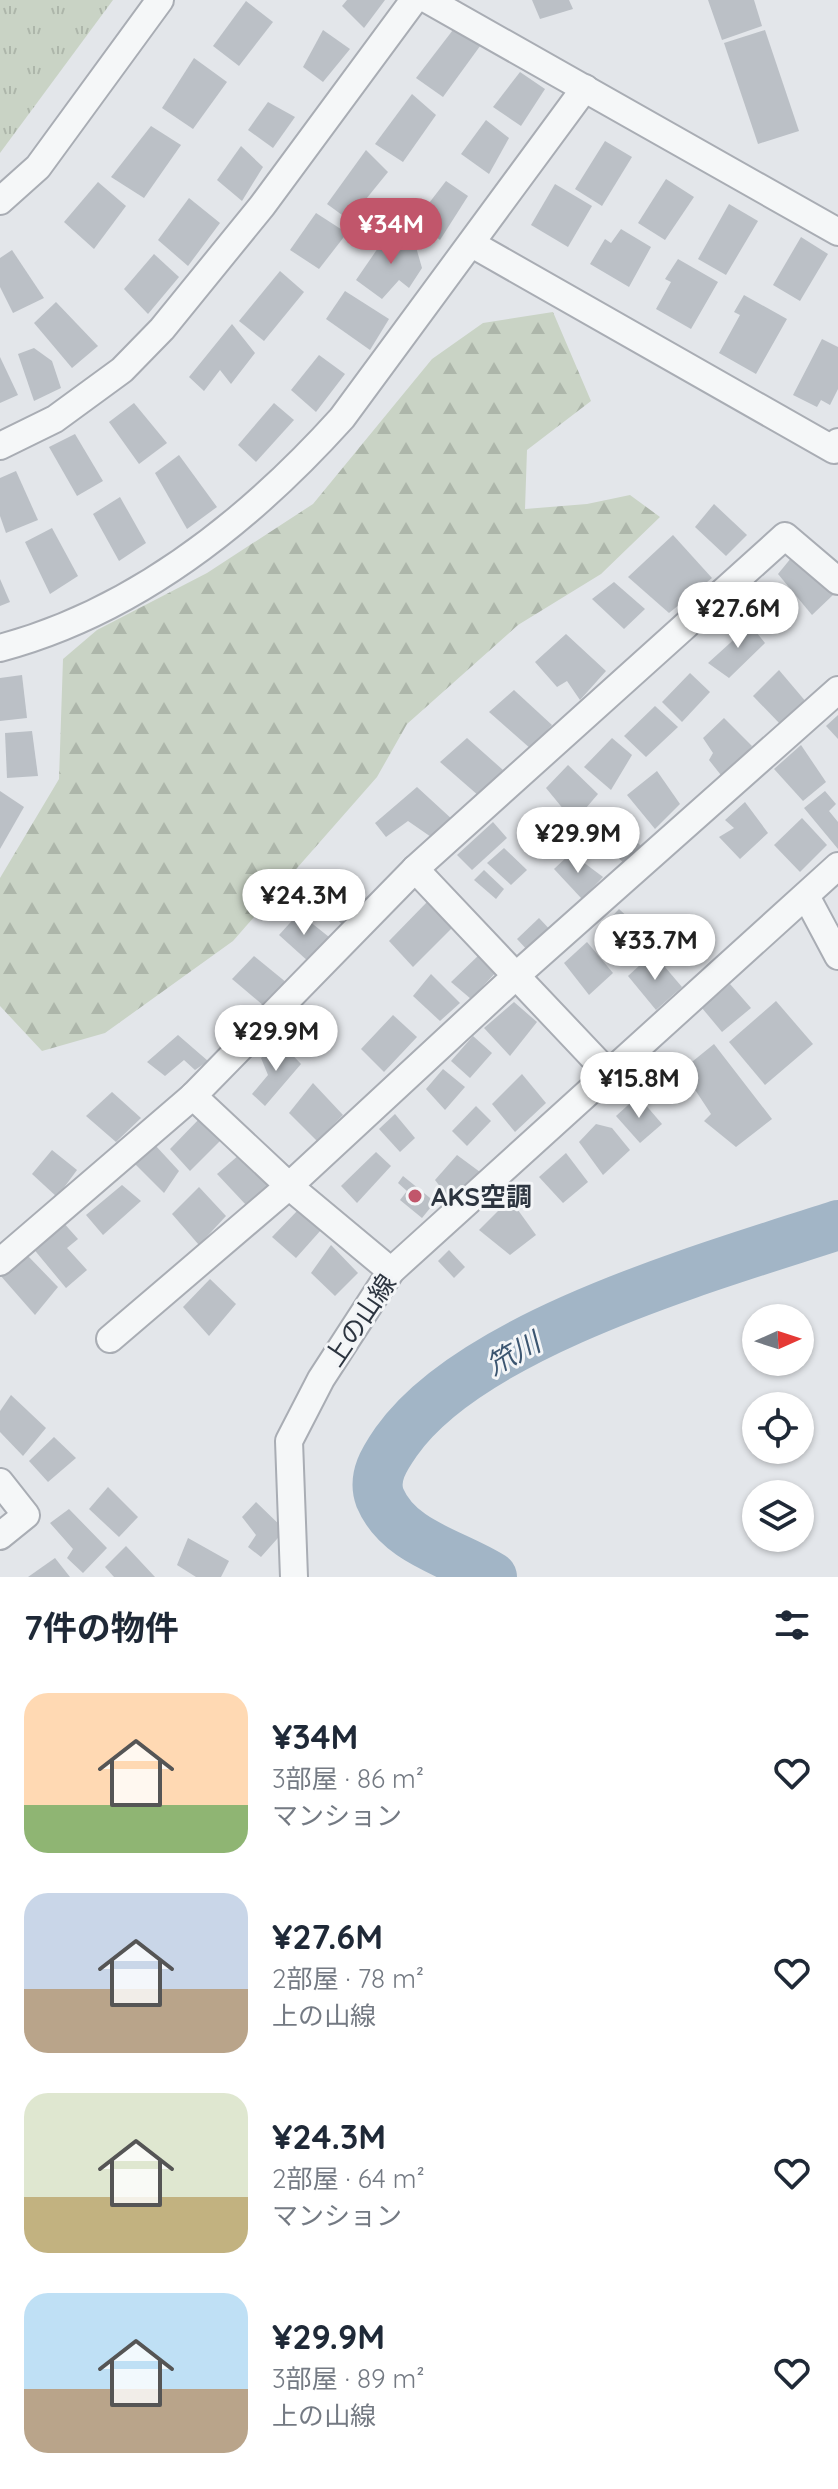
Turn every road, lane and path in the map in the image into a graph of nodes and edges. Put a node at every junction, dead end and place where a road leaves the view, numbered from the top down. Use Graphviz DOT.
graph roads {
  1 [pos="160,0"];
  2 [pos="414,0"];
  3 [pos="428,0"];
  4 [pos="585,88"];
  5 [pos="0,201"];
  6 [pos="838,232"];
  7 [pos="472,244"];
  8 [pos="838,442"];
  9 [pos="0,446"];
  10 [pos="838,581"];
  11 [pos="0,648"];
  12 [pos="838,690"];
  13 [pos="838,866"];
  14 [pos="415,869"];
  15 [pos="806,896"];
  16 [pos="838,956"];
  17 [pos="518,974"];
  18 [pos="608,1073"];
  19 [pos="193,1096"];
  20 [pos="289,1186"];
  21 [pos="0,1262"];
  22 [pos="391,1271"];
  23 [pos="110,1339"];
  24 [pos="0,1482"];
  25 [pos="0,1536"];
  26 [pos="302,1576"];
  1 -- 5 [label="street"];
  2 -- 9 [label="street"];
  3 -- 4 [label="street"];
  4 -- 6 [label="street"];
  4 -- 7 [label="street"];
  7 -- 8 [label="street"];
  7 -- 11 [label="street"];
  10 -- 14 [label="street"];
  12 -- 17 [label="street"];
  13 -- 15 [label="street, 上の山線"];
  14 -- 17 [label="street"];
  14 -- 19 [label="street"];
  15 -- 16 [label="street"];
  15 -- 18 [label="street, 上の山線"];
  17 -- 18 [label="street"];
  17 -- 20 [label="street"];
  18 -- 22 [label="street, 上の山線"];
  19 -- 20 [label="street"];
  19 -- 21 [label="street"];
  20 -- 22 [label="street"];
  20 -- 23 [label="street"];
  22 -- 26 [label="street, 上の山線"];
  24 -- 25 [label="street"];
}
